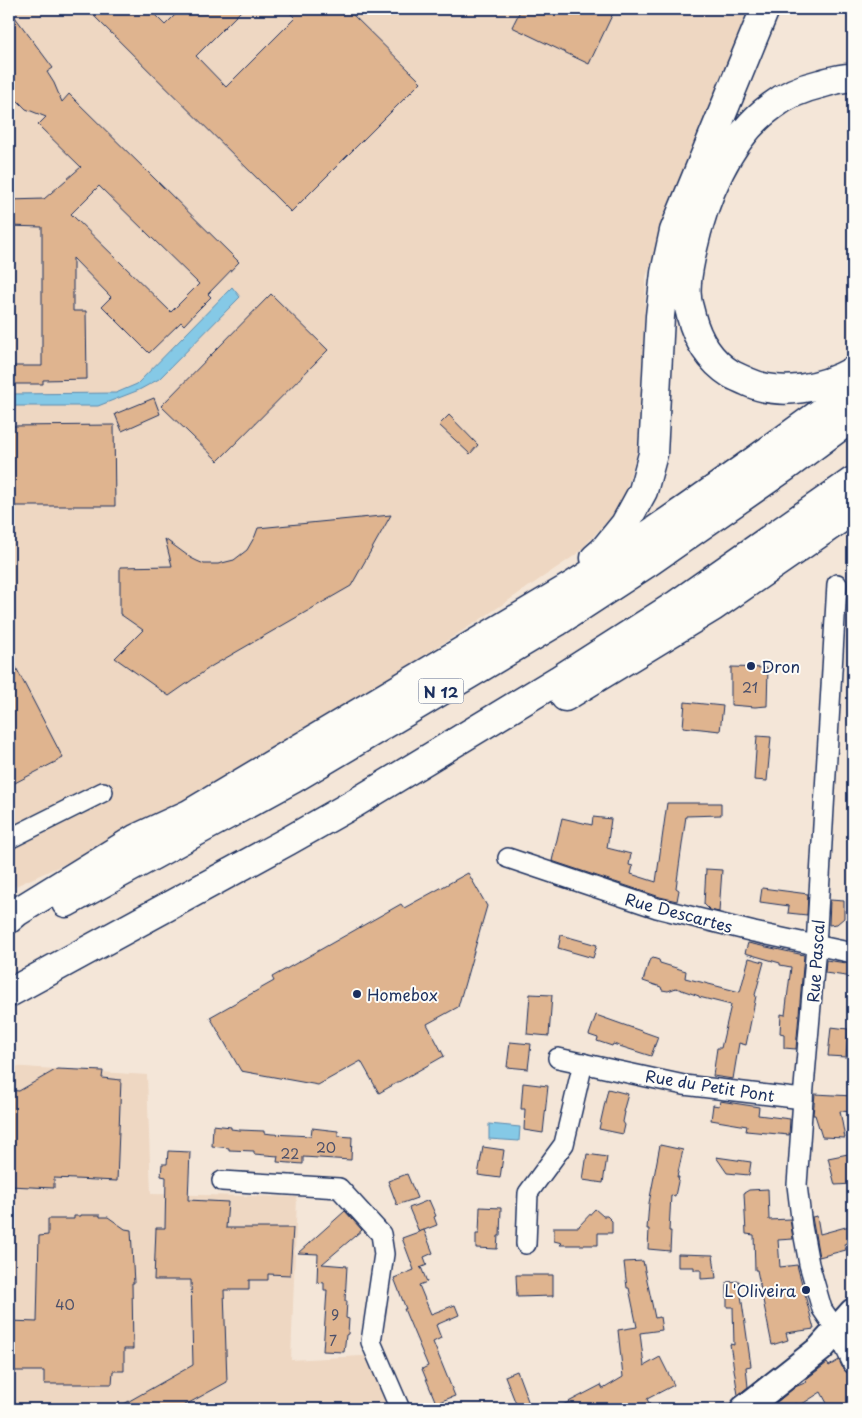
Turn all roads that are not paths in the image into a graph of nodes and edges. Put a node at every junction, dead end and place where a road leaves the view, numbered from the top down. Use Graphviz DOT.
graph roads {
  1 [pos="764,9"];
  2 [pos="853,78"];
  3 [pos="853,371"];
  4 [pos="853,389"];
  5 [pos="853,417"];
  6 [pos="853,481"];
  7 [pos="853,510"];
  8 [pos="853,528"];
  9 [pos="801,546"];
  10 [pos="575,584"];
  11 [pos="837,584"];
  12 [pos="103,792"];
  13 [pos="9,839"];
  14 [pos="288,841"];
  15 [pos="508,858"];
  16 [pos="9,919"];
  17 [pos="9,932"];
  18 [pos="816,946"];
  19 [pos="853,953"];
  20 [pos="9,993"];
  21 [pos="558,1058"];
  22 [pos="583,1063"];
  23 [pos="803,1099"];
  24 [pos="222,1181"];
  25 [pos="526,1244"];
  26 [pos="845,1322"];
  27 [pos="853,1364"];
  28 [pos="400,1409"];
  29 [pos="744,1409"];
  1 -- 10 [label="highway"];
  2 -- 3 [label="highway"];
  4 -- 10 [label="highway"];
  5 -- 17 [label="highway, N 12"];
  6 -- 14 [label="highway"];
  7 -- 9 [label="highway"];
  8 -- 9 [label="highway"];
  9 -- 14 [label="highway"];
  10 -- 16 [label="highway"];
  11 -- 18 [label="street, Rue Pascal"];
  12 -- 13 [label="street"];
  14 -- 20 [label="highway"];
  15 -- 18 [label="street, Rue Descartes"];
  18 -- 19 [label="street, Rue Descartes"];
  18 -- 23 [label="street, Rue Pascal"];
  21 -- 22 [label="street, Rue du Petit Pont"];
  22 -- 23 [label="street, Rue du Petit Pont"];
  22 -- 25 [label="street"];
  23 -- 26 [label="street, Rue Pascal"];
  24 -- 28 [label="street"];
  26 -- 27 [label="street, Rue Pascal"];
  26 -- 29 [label="street"];
}
